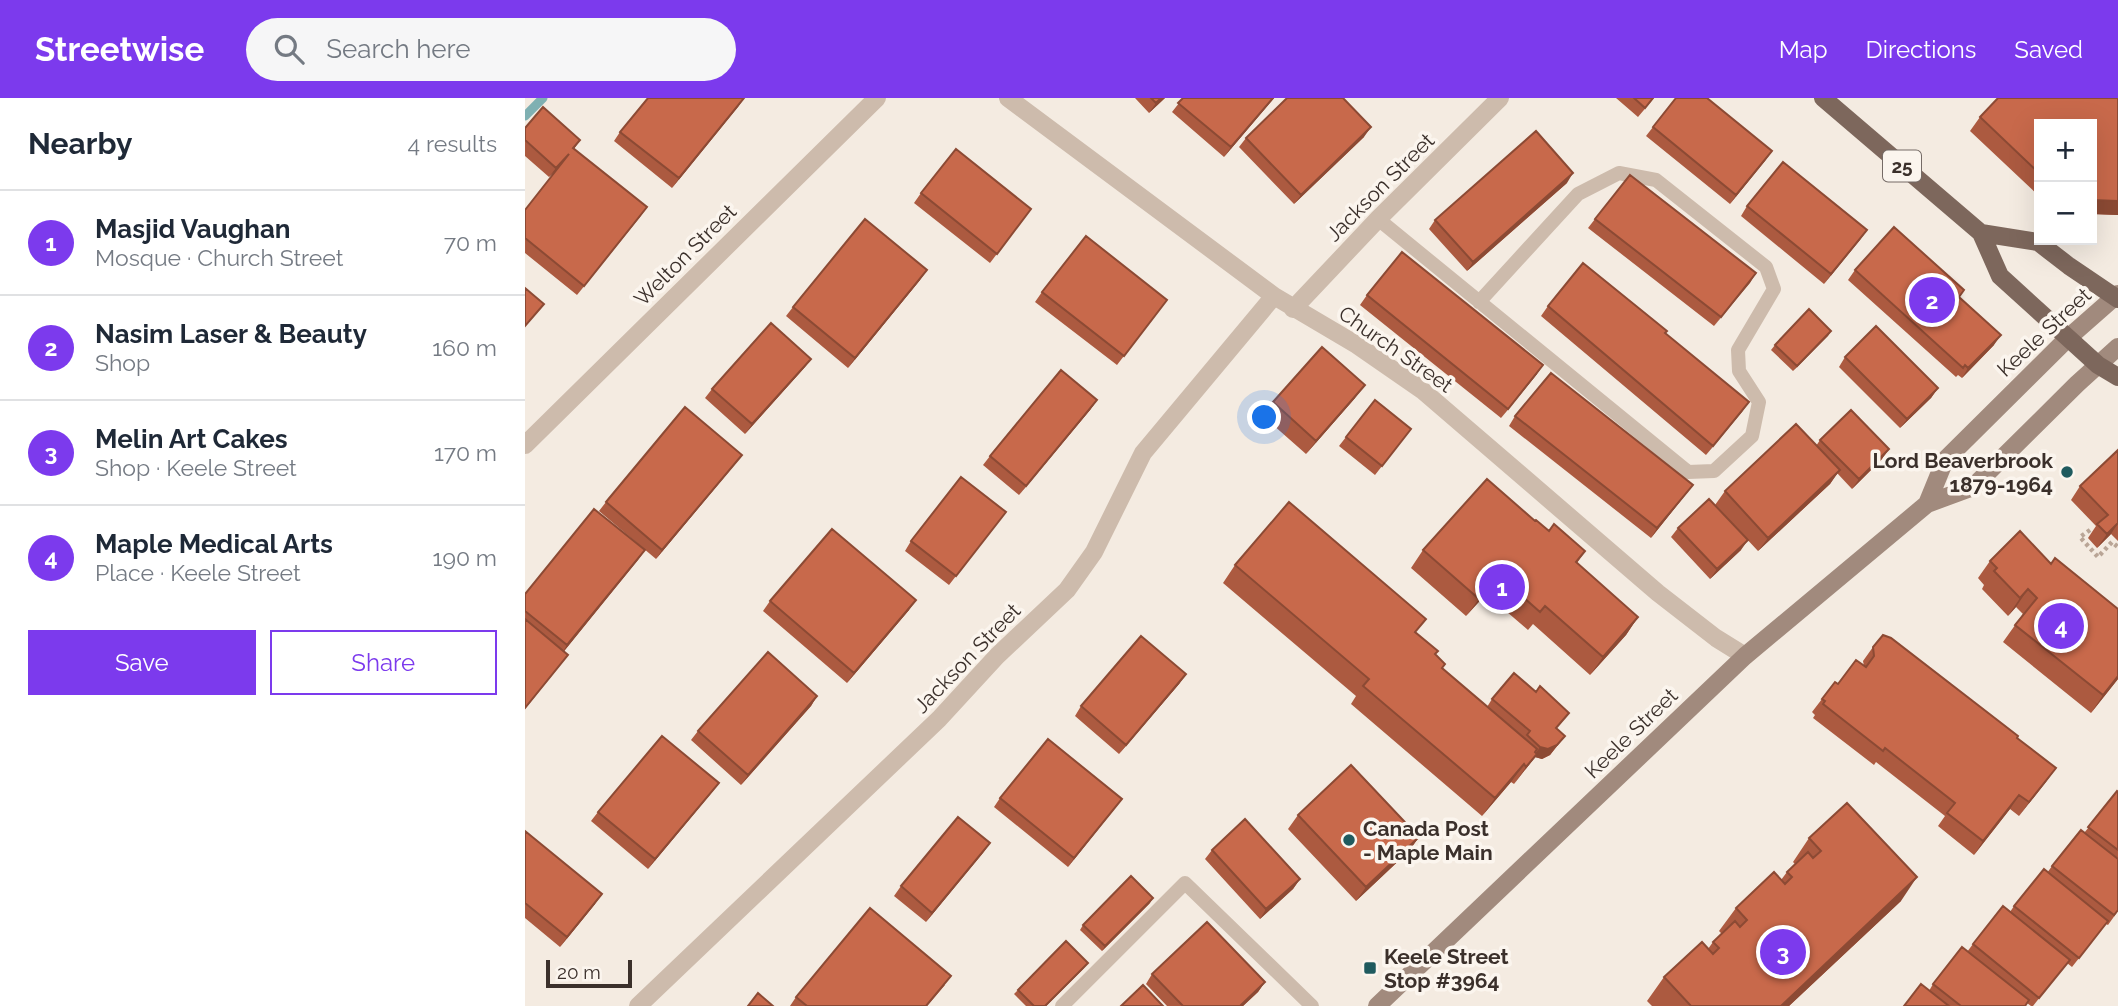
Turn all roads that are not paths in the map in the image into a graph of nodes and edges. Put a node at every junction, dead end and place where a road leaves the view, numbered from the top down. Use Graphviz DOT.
graph roads {
  1 [pos="877,98"];
  2 [pos="1008,98"];
  3 [pos="1500,98"];
  4 [pos="1823,98"];
  5 [pos="1378,219"];
  6 [pos="1981,233"];
  7 [pos="1274,296"];
  8 [pos="2117,296"];
  9 [pos="1479,302"];
  10 [pos="1293,309"];
  11 [pos="2068,338"];
  12 [pos="2118,347"];
  13 [pos="2098,365"];
  14 [pos="2118,377"];
  15 [pos="525,445"];
  16 [pos="1927,504"];
  17 [pos="1745,656"];
  18 [pos="638,1006"];
  19 [pos="1062,1006"];
  20 [pos="1312,1006"];
  21 [pos="1377,1006"];
  1 -- 15 [label="street, Welton Street"];
  2 -- 7 [label="street, Church Street"];
  3 -- 5 [label="street, Jackson Street"];
  4 -- 6 [label="main road, 25"];
  5 -- 9 [label="lane"];
  5 -- 10 [label="street, Jackson Street"];
  6 -- 8 [label="main road"];
  6 -- 11 [label="main road, 25"];
  7 -- 10 [label="street, Church Street"];
  7 -- 18 [label="street, Jackson Street"];
  8 -- 11 [label="main road, Keele Street"];
  9 -- 9 [label="lane"];
  10 -- 17 [label="street, Church Street"];
  11 -- 13 [label="main road, 25"];
  11 -- 16 [label="main road, Keele Street"];
  12 -- 13 [label="main road, Keele Street"];
  13 -- 14 [label="main road, 25"];
  13 -- 16 [label="main road, Keele Street"];
  16 -- 17 [label="main road, Keele Street"];
  17 -- 21 [label="main road, Keele Street"];
  19 -- 20 [label="lane"];
}
